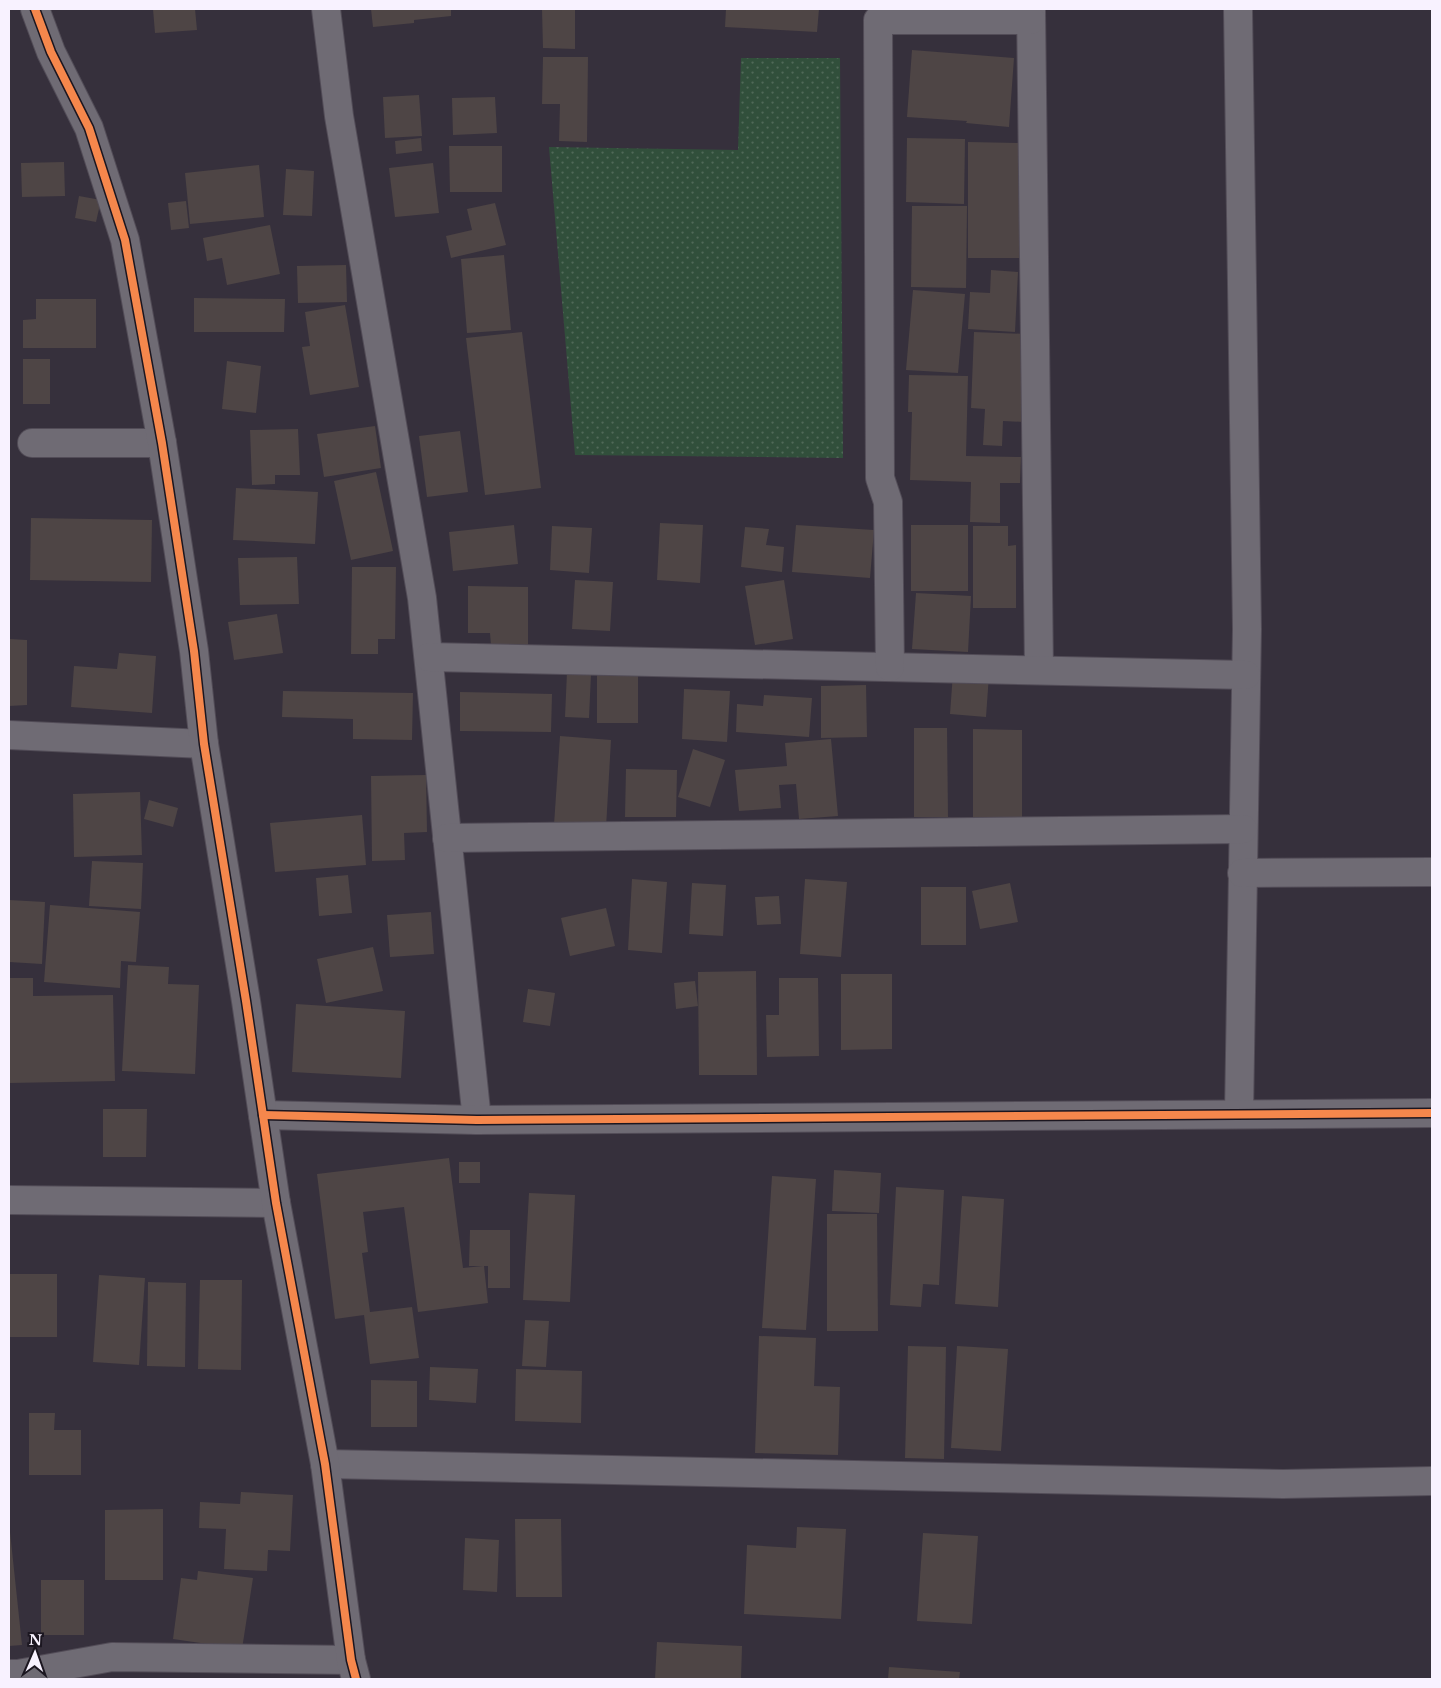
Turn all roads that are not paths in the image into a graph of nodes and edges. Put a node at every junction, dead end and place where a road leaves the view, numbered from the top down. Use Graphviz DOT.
graph roads {
  1 [pos="35,9"];
  2 [pos="326,9"];
  3 [pos="1238,9"];
  4 [pos="1031,14"];
  5 [pos="32,443"];
  6 [pos="162,443"];
  7 [pos="429,657"];
  8 [pos="890,667"];
  9 [pos="1039,670"];
  10 [pos="1246,675"];
  11 [pos="9,735"];
  12 [pos="204,744"];
  13 [pos="1243,829"];
  14 [pos="447,838"];
  15 [pos="1432,872"];
  16 [pos="1242,873"];
  17 [pos="1432,1113"];
  18 [pos="1239,1114"];
  19 [pos="264,1115"];
  20 [pos="477,1120"];
  21 [pos="9,1200"];
  22 [pos="276,1203"];
  23 [pos="325,1464"];
  24 [pos="1432,1481"];
  25 [pos="353,1670"];
  26 [pos="9,1674"];
  1 -- 6 [label="street"];
  2 -- 7 [label="street"];
  3 -- 10 [label="street"];
  4 -- 8 [label="street"];
  4 -- 9 [label="street"];
  5 -- 6 [label="street"];
  6 -- 12 [label="street"];
  7 -- 8 [label="street"];
  7 -- 14 [label="street"];
  8 -- 9 [label="street"];
  9 -- 10 [label="street"];
  10 -- 13 [label="street"];
  11 -- 12 [label="street"];
  12 -- 19 [label="street"];
  13 -- 14 [label="street"];
  13 -- 16 [label="street"];
  14 -- 20 [label="street"];
  15 -- 16 [label="street"];
  16 -- 18 [label="street"];
  17 -- 18 [label="street"];
  18 -- 20 [label="street"];
  19 -- 20 [label="street"];
  19 -- 22 [label="street"];
  21 -- 22 [label="street"];
  22 -- 23 [label="street"];
  23 -- 24 [label="street"];
  23 -- 25 [label="street"];
  25 -- 26 [label="street"];
}
